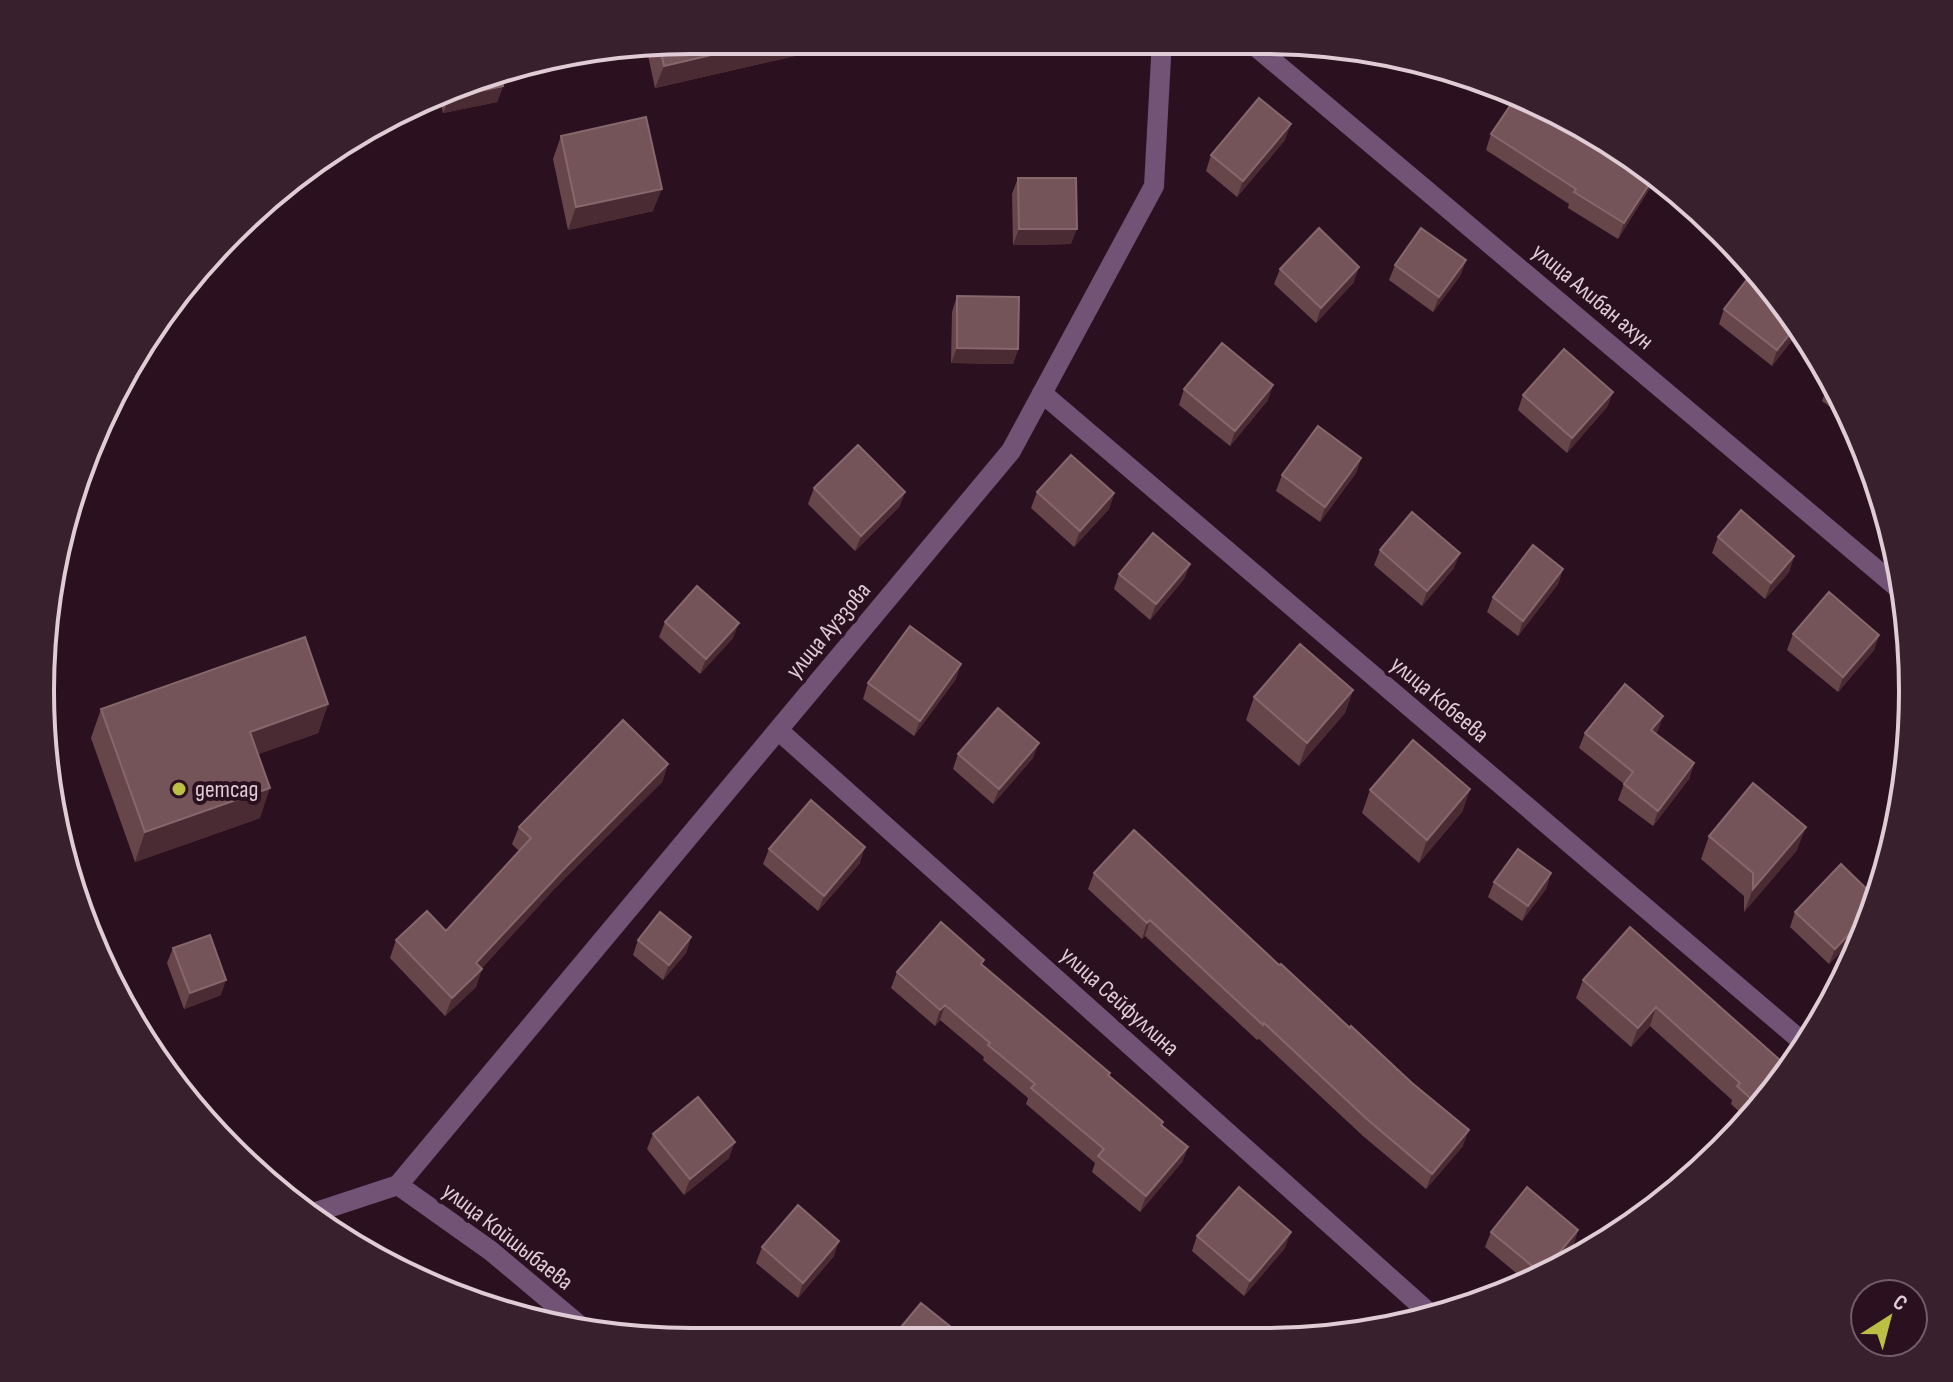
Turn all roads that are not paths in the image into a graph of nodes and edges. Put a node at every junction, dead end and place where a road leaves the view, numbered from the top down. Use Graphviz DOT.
graph roads {
  1 [pos="1161,54"];
  2 [pos="1265,54"];
  3 [pos="1042,393"];
  4 [pos="1889,581"];
  5 [pos="778,730"];
  6 [pos="1797,1037"];
  7 [pos="398,1185"];
  8 [pos="322,1210"];
  9 [pos="1423,1307"];
  10 [pos="569,1316"];
  1 -- 3 [label="street, улица Ауэзова"];
  2 -- 4 [label="street, улица Алибан ахун"];
  3 -- 5 [label="street, улица Ауэзова"];
  3 -- 6 [label="street, улица Кобеева"];
  5 -- 7 [label="street, улица Ауэзова"];
  5 -- 9 [label="street, улица Сейфуллина"];
  7 -- 8 [label="street"];
  7 -- 10 [label="street, улица Койшыбаева"];
}
